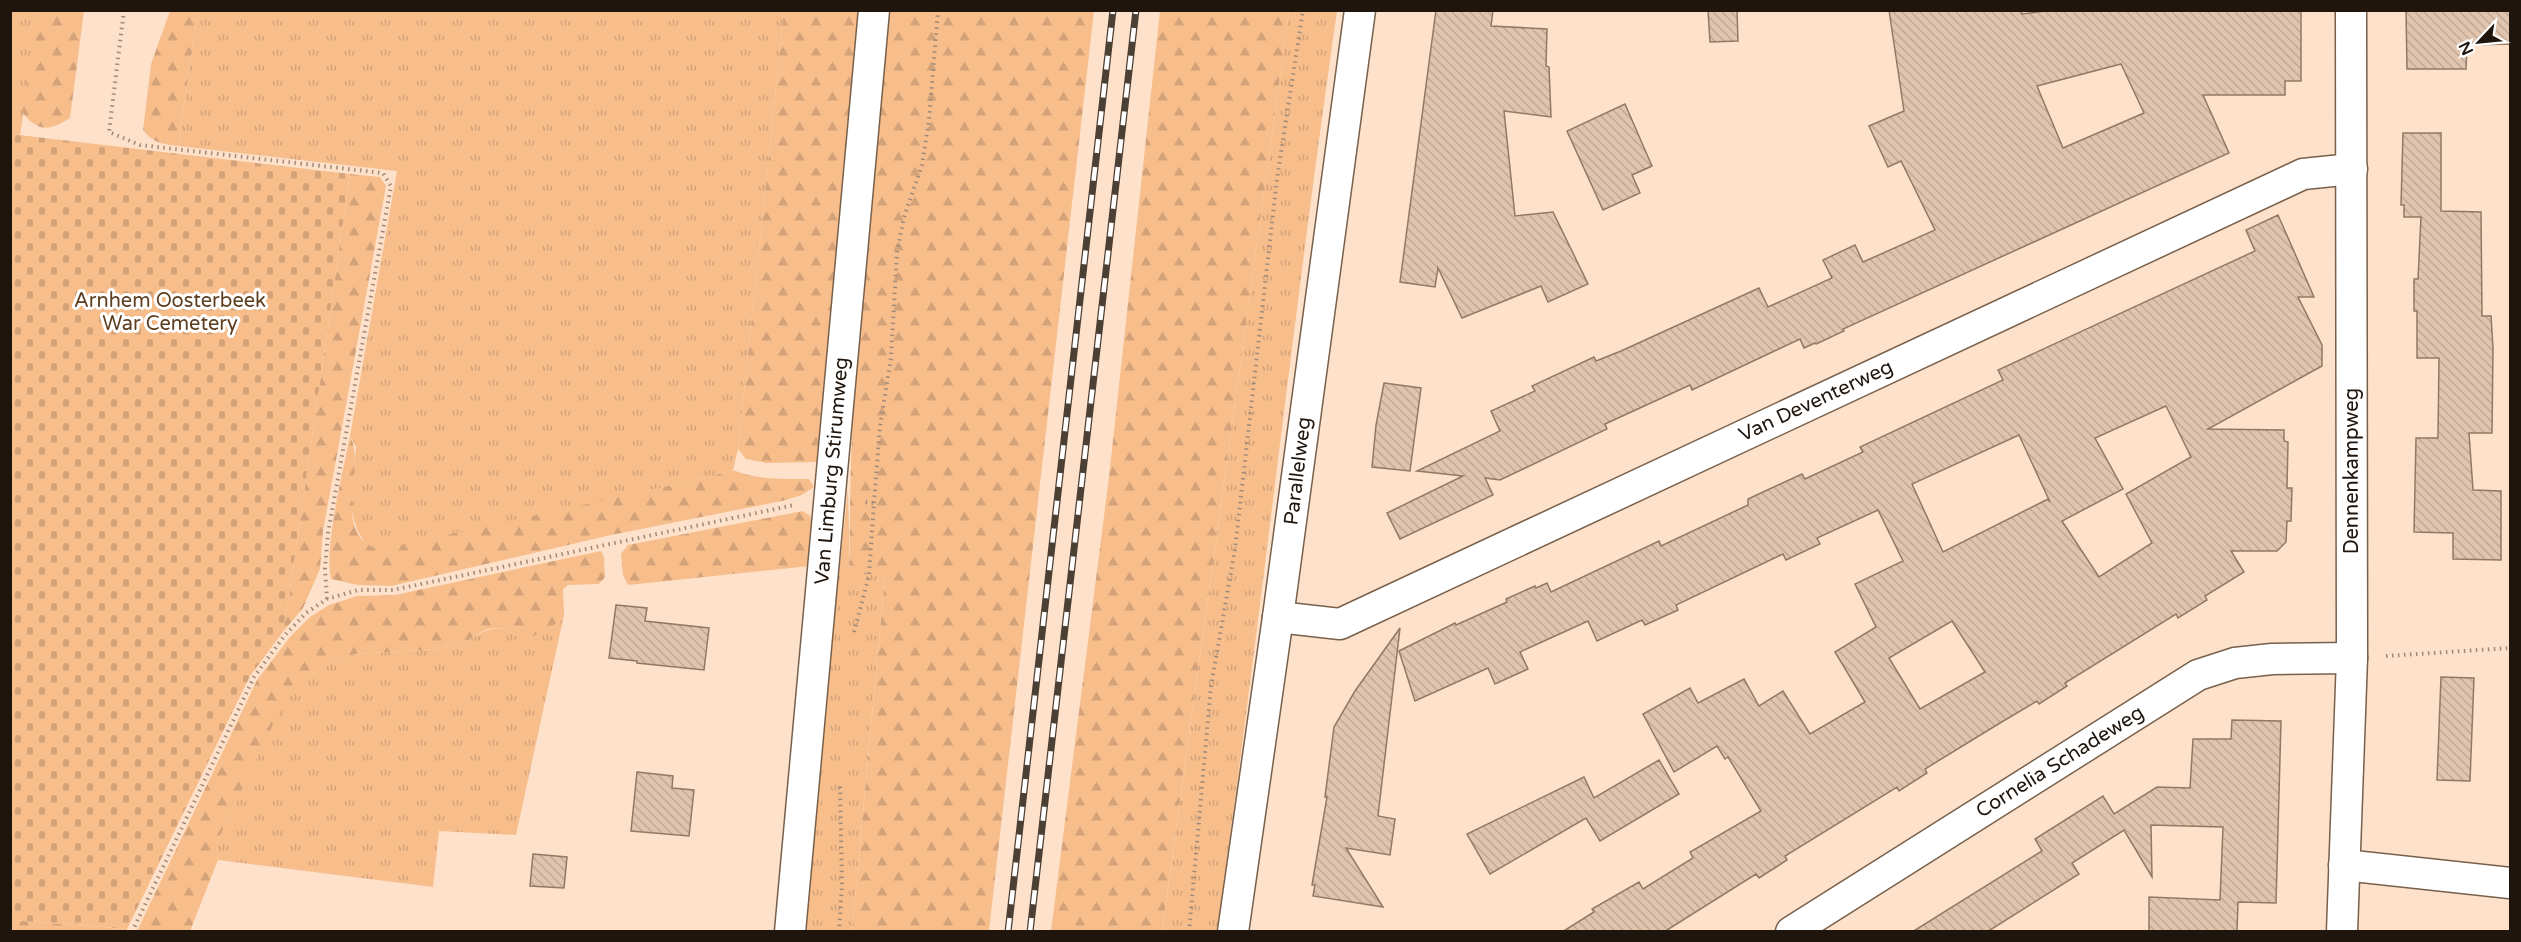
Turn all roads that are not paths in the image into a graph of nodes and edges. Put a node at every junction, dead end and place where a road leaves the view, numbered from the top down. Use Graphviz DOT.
graph roads {
  1 [pos="874,10"];
  2 [pos="1360,10"];
  3 [pos="2351,10"];
  4 [pos="2352,169"];
  5 [pos="1278,617"];
  6 [pos="2352,658"];
  7 [pos="2344,865"];
  8 [pos="2511,883"];
  9 [pos="790,932"];
  10 [pos="1233,932"];
  11 [pos="1791,932"];
  12 [pos="2342,932"];
  1 -- 9 [label="street, Van Limburg Stirumweg"];
  2 -- 5 [label="street, Parallelweg"];
  3 -- 4 [label="street, Dennenkampweg"];
  4 -- 5 [label="street, Van Deventerweg"];
  4 -- 6 [label="street, Dennenkampweg"];
  5 -- 10 [label="street, Parallelweg"];
  6 -- 7 [label="street, Dennenkampweg"];
  6 -- 11 [label="street, Cornelia Schadeweg"];
  7 -- 8 [label="street"];
  7 -- 12 [label="street, Dennenkampweg"];
}
